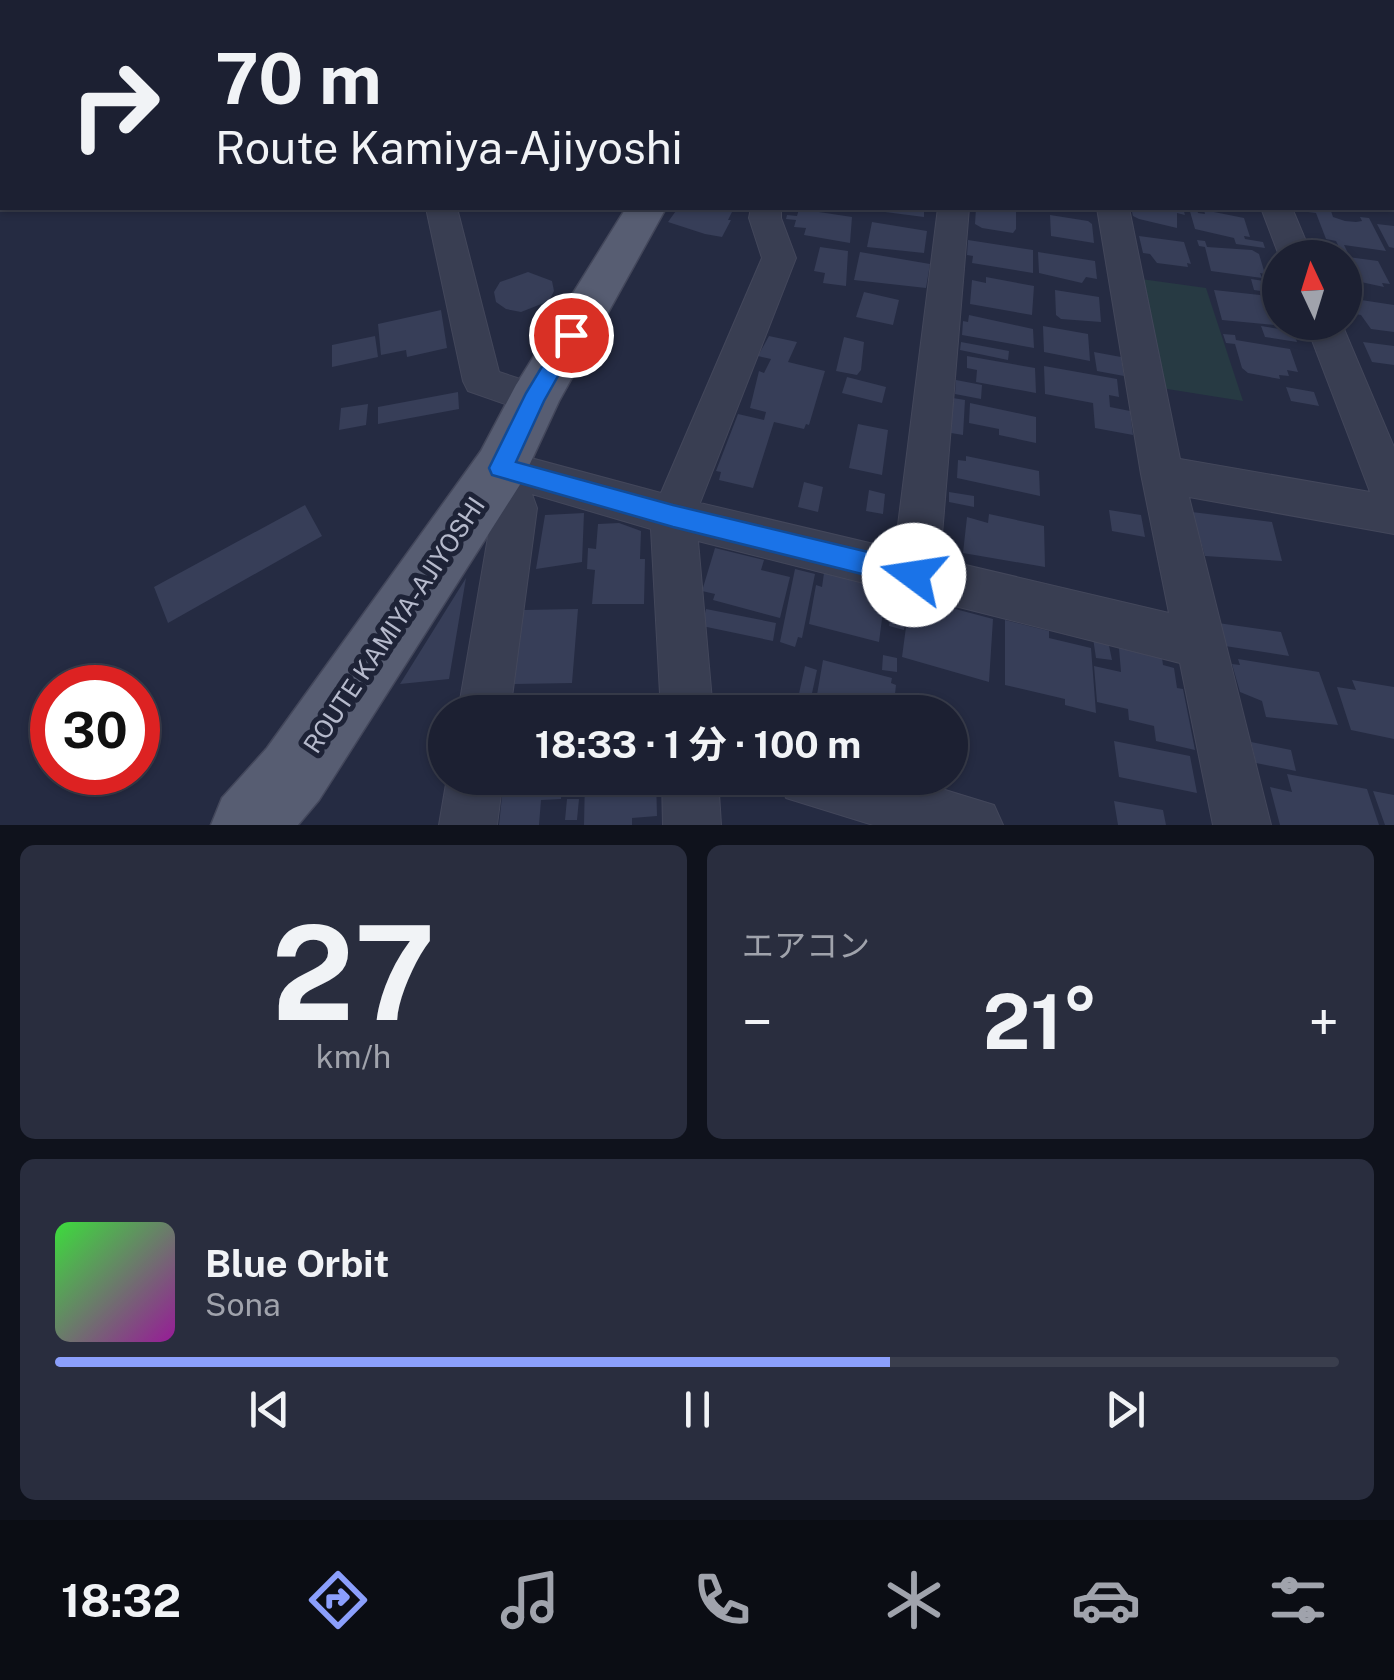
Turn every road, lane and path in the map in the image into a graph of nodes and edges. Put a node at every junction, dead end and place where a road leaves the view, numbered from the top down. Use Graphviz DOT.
graph roads {
  1 [pos="442,210"];
  2 [pos="645,210"];
  3 [pos="766,210"];
  4 [pos="954,210"];
  5 [pos="1113,210"];
  6 [pos="1278,210"];
  7 [pos="1290,240"];
  8 [pos="1330,340"];
  9 [pos="534,399"];
  10 [pos="501,468"];
  11 [pos="1162,474"];
  12 [pos="1394,498"];
  13 [pos="1394,515"];
  14 [pos="673,516"];
  15 [pos="914,575"];
  16 [pos="1199,644"];
  17 [pos="487,695"];
  18 [pos="686,695"];
  19 [pos="472,795"];
  20 [pos="691,795"];
  21 [pos="867,795"];
  22 [pos="249,825"];
  23 [pos="468,825"];
  24 [pos="692,825"];
  25 [pos="974,825"];
  26 [pos="1242,825"];
  1 -- 9 [label="street"];
  2 -- 9 [label="main road, ROUTE KAMIYA-AJIYOSHI"];
  3 -- 14 [label="street"];
  4 -- 15 [label="street"];
  5 -- 11 [label="street"];
  6 -- 7 [label="street"];
  8 -- 12 [label="street"];
  9 -- 10 [label="main road, ROUTE KAMIYA-AJIYOSHI"];
  10 -- 14 [label="street"];
  10 -- 17 [label="street"];
  10 -- 22 [label="main road, ROUTE KAMIYA-AJIYOSHI"];
  11 -- 13 [label="street"];
  11 -- 16 [label="street"];
  14 -- 15 [label="street"];
  14 -- 18 [label="street"];
  15 -- 16 [label="street"];
  16 -- 26 [label="street"];
  19 -- 23 [label="street"];
  20 -- 24 [label="street"];
  21 -- 25 [label="street"];
}
